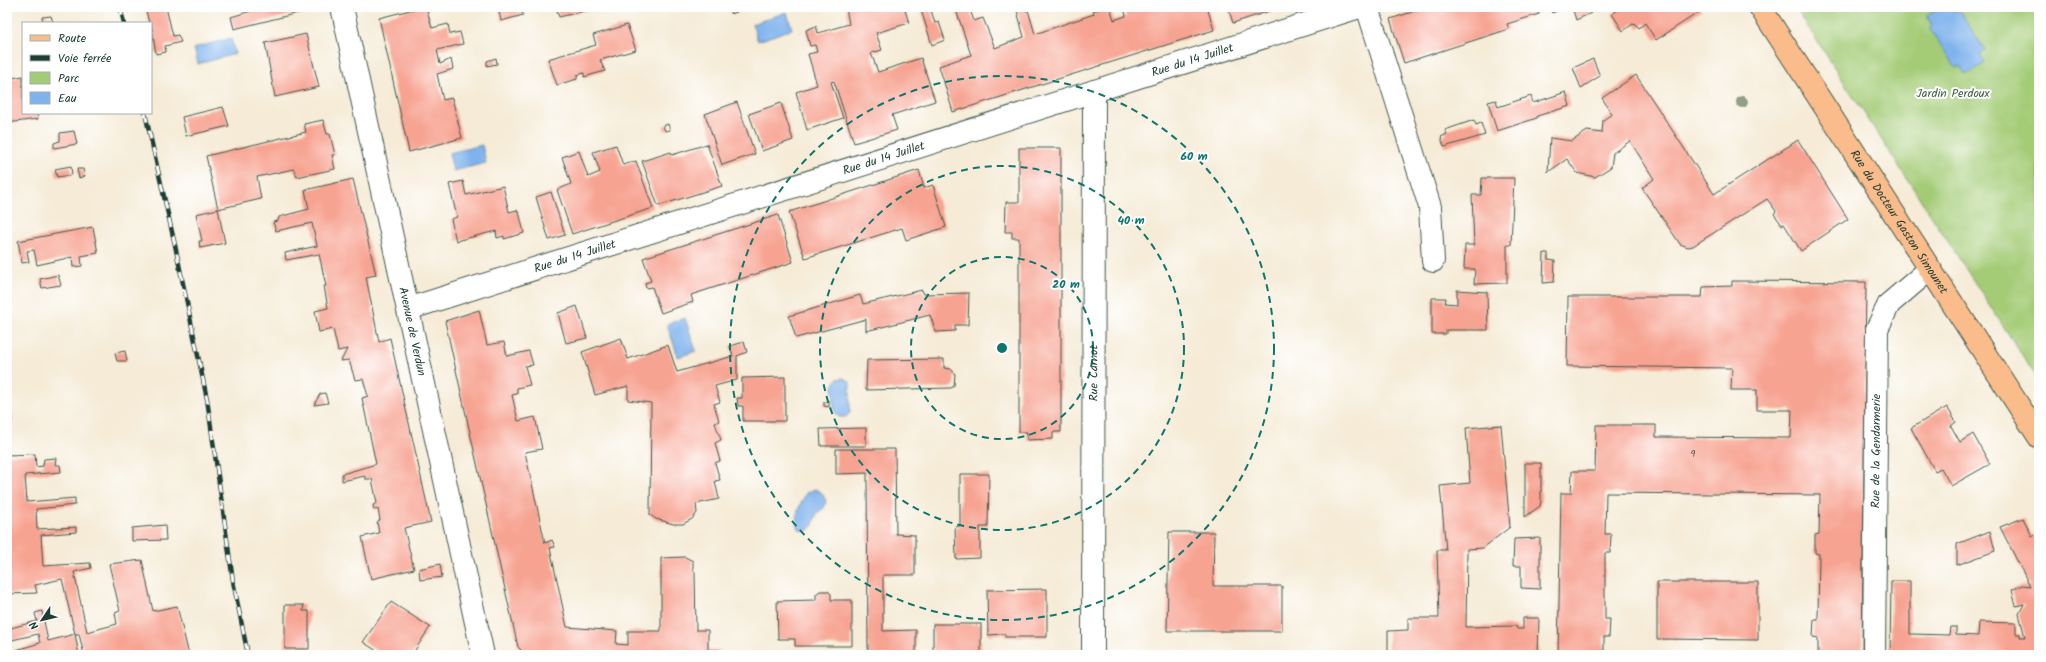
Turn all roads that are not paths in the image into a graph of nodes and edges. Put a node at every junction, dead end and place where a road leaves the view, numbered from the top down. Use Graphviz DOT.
graph roads {
  1 [pos="342,7"];
  2 [pos="1359,7"];
  3 [pos="1367,7"];
  4 [pos="1760,7"];
  5 [pos="1336,10"];
  6 [pos="1094,91"];
  7 [pos="1433,261"];
  8 [pos="1930,269"];
  9 [pos="408,309"];
  10 [pos="2039,437"];
  11 [pos="483,655"];
  12 [pos="1093,655"];
  13 [pos="1874,655"];
  1 -- 9 [label="street, Avenue de Verdun"];
  2 -- 5 [label="street, Rue du 14 Juillet"];
  3 -- 7 [label="street"];
  4 -- 8 [label="main road, Rue du Docteur Gaston Simounet"];
  5 -- 6 [label="street, Rue du 14 Juillet"];
  6 -- 9 [label="street, Rue du 14 Juillet"];
  6 -- 12 [label="street, Rue Carnot"];
  8 -- 10 [label="main road, Rue du Docteur Gaston Simounet"];
  8 -- 13 [label="street, Rue de la Gendarmerie"];
  9 -- 11 [label="street, Avenue de Verdun"];
}
